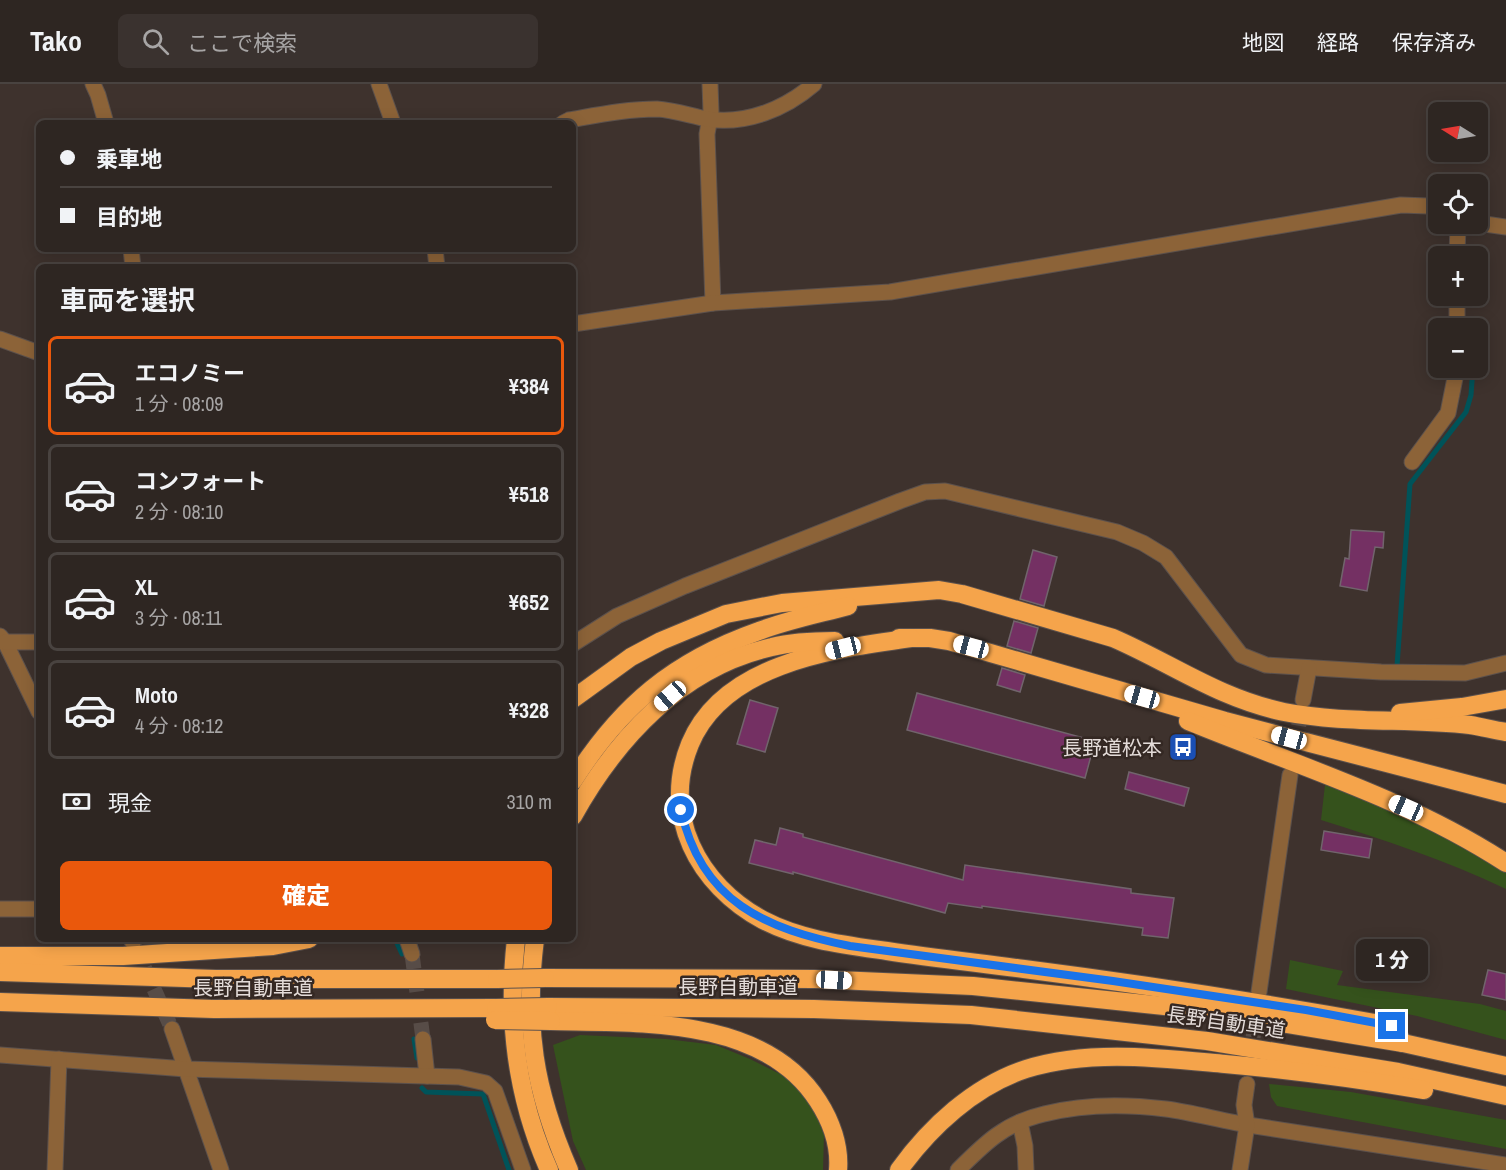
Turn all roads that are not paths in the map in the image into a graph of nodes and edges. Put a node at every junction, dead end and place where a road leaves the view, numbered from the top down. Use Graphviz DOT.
graph roads {
  1 [pos="93,84"];
  2 [pos="379,84"];
  3 [pos="710,84"];
  4 [pos="814,84"];
  5 [pos="710,119"];
  6 [pos="105,120"];
  7 [pos="392,120"];
  8 [pos="569,120"];
  9 [pos="1428,206"];
  10 [pos="1488,224"];
  11 [pos="1506,227"];
  12 [pos="713,303"];
  13 [pos="576,324"];
  14 [pos="0,339"];
  15 [pos="36,352"];
  16 [pos="1455,378"];
  17 [pos="1412,462"];
  18 [pos="893,594"];
  19 [pos="911,638"];
  20 [pos="2,639"];
  21 [pos="36,642"];
  22 [pos="576,642"];
  23 [pos="1506,663"];
  24 [pos="1309,668"];
  25 [pos="1100,685"];
  26 [pos="576,697"];
  27 [pos="1506,699"];
  28 [pos="1303,700"];
  29 [pos="36,706"];
  30 [pos="1333,719"];
  31 [pos="1506,732"];
  32 [pos="1290,775"];
  33 [pos="576,776"];
  34 [pos="1505,794"];
  35 [pos="576,811"];
  36 [pos="1506,863"];
  37 [pos="0,909"];
  38 [pos="36,909"];
  39 [pos="294,942"];
  40 [pos="408,942"];
  41 [pos="516,942"];
  42 [pos="535,942"];
  43 [pos="412,954"];
  44 [pos="0,956"];
  45 [pos="0,972"];
  46 [pos="1259,992"];
  47 [pos="0,1002"];
  48 [pos="549,1014"];
  49 [pos="172,1029"];
  50 [pos="423,1040"];
  51 [pos="1402,1043"];
  52 [pos="0,1055"];
  53 [pos="59,1059"];
  54 [pos="1506,1066"];
  55 [pos="186,1069"];
  56 [pos="427,1076"];
  57 [pos="1247,1084"];
  58 [pos="1506,1096"];
  59 [pos="1506,1103"];
  60 [pos="1020,1122"];
  61 [pos="1247,1125"];
  62 [pos="1506,1165"];
  63 [pos="55,1170"];
  64 [pos="221,1170"];
  65 [pos="523,1170"];
  66 [pos="549,1170"];
  67 [pos="569,1170"];
  68 [pos="838,1170"];
  69 [pos="900,1170"];
  70 [pos="958,1170"];
  71 [pos="1026,1170"];
  72 [pos="1240,1170"];
  1 -- 6 [label="street"];
  2 -- 7 [label="street"];
  3 -- 5 [label="street"];
  4 -- 5 [label="street"];
  5 -- 8 [label="street"];
  5 -- 12 [label="street"];
  9 -- 12 [label="street"];
  10 -- 11 [label="street"];
  12 -- 13 [label="street"];
  14 -- 15 [label="street"];
  16 -- 17 [label="street"];
  18 -- 26 [label="highway"];
  18 -- 30 [label="highway"];
  18 -- 33 [label="highway"];
  19 -- 25 [label="highway"];
  19 -- 35 [label="highway"];
  19 -- 51 [label="highway"];
  20 -- 21 [label="street"];
  20 -- 29 [label="street"];
  22 -- 24 [label="street"];
  23 -- 24 [label="street"];
  24 -- 28 [label="street"];
  25 -- 34 [label="highway"];
  25 -- 36 [label="highway"];
  27 -- 30 [label="highway"];
  30 -- 31 [label="highway"];
  32 -- 46 [label="street"];
  37 -- 38 [label="street"];
  39 -- 44 [label="highway"];
  40 -- 43 [label="street"];
  41 -- 66 [label="highway"];
  42 -- 67 [label="highway"];
  45 -- 51 [label="highway, 長野自動車道, bridge"];
  47 -- 48 [label="highway, 長野自動車道, bridge"];
  48 -- 58 [label="highway, 長野自動車道"];
  48 -- 68 [label="highway"];
  49 -- 55 [label="street"];
  50 -- 56 [label="street"];
  51 -- 54 [label="highway, 長野自動車道"];
  52 -- 53 [label="street"];
  53 -- 55 [label="street"];
  53 -- 63 [label="street"];
  55 -- 56 [label="street"];
  55 -- 64 [label="street"];
  56 -- 65 [label="street"];
  57 -- 61 [label="street"];
  59 -- 69 [label="highway"];
  60 -- 61 [label="street"];
  60 -- 70 [label="street"];
  60 -- 71 [label="street"];
  61 -- 62 [label="street"];
  61 -- 72 [label="street"];
}
